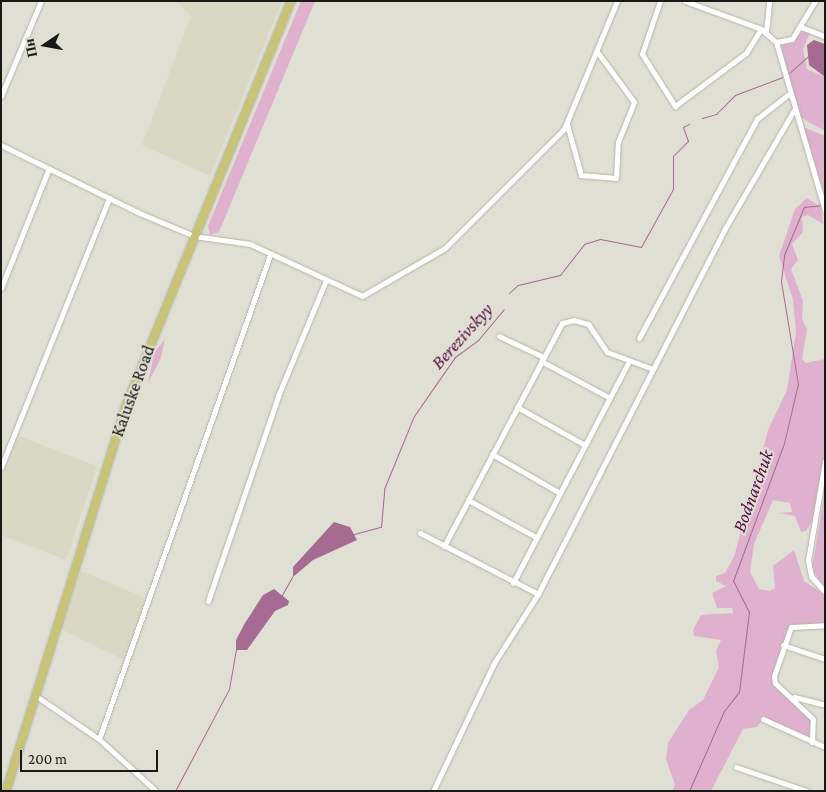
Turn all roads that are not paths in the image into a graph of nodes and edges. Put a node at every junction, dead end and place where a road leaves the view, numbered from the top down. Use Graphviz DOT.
graph roads {
  1 [pos="41,1"];
  2 [pos="291,1"];
  3 [pos="617,1"];
  4 [pos="660,1"];
  5 [pos="685,1"];
  6 [pos="769,1"];
  7 [pos="815,1"];
  8 [pos="801,27"];
  9 [pos="764,31"];
  10 [pos="825,36"];
  11 [pos="776,42"];
  12 [pos="598,52"];
  13 [pos="790,93"];
  14 [pos="1,96"];
  15 [pos="794,110"];
  16 [pos="567,124"];
  17 [pos="1,145"];
  18 [pos="48,168"];
  19 [pos="109,198"];
  20 [pos="824,207"];
  21 [pos="194,236"];
  22 [pos="270,255"];
  23 [pos="326,280"];
  24 [pos="1,288"];
  25 [pos="499,336"];
  26 [pos="639,338"];
  27 [pos="542,359"];
  28 [pos="629,361"];
  29 [pos="653,369"];
  30 [pos="608,398"];
  31 [pos="517,408"];
  32 [pos="583,444"];
  33 [pos="492,454"];
  34 [pos="825,462"];
  35 [pos="1,467"];
  36 [pos="558,492"];
  37 [pos="468,500"];
  38 [pos="420,533"];
  39 [pos="536,537"];
  40 [pos="444,546"];
  41 [pos="512,583"];
  42 [pos="825,592"];
  43 [pos="538,594"];
  44 [pos="208,601"];
  45 [pos="825,625"];
  46 [pos="783,645"];
  47 [pos="825,659"];
  48 [pos="36,696"];
  49 [pos="791,696"];
  50 [pos="825,705"];
  51 [pos="763,719"];
  52 [pos="99,739"];
  53 [pos="812,742"];
  54 [pos="825,747"];
  55 [pos="736,767"];
  56 [pos="6,791"];
  57 [pos="156,791"];
  58 [pos="433,791"];
  59 [pos="807,791"];
  1 -- 14 [label="street"];
  2 -- 21 [label="main road, Kaluske Road"];
  3 -- 12 [label="street"];
  4 -- 9 [label="street"];
  5 -- 9 [label="street"];
  6 -- 9 [label="street"];
  7 -- 8 [label="street"];
  8 -- 10 [label="street"];
  8 -- 11 [label="street"];
  9 -- 11 [label="street"];
  11 -- 13 [label="street"];
  12 -- 16 [label="street"];
  12 -- 16 [label="street"];
  13 -- 15 [label="street"];
  13 -- 26 [label="street"];
  15 -- 20 [label="street"];
  15 -- 29 [label="street"];
  16 -- 23 [label="street"];
  17 -- 18 [label="street"];
  18 -- 19 [label="street"];
  18 -- 24 [label="street"];
  19 -- 21 [label="street"];
  19 -- 35 [label="street"];
  21 -- 22 [label="street"];
  21 -- 48 [label="main road, Kaluske Road"];
  22 -- 23 [label="street"];
  22 -- 52 [label="street"];
  23 -- 44 [label="street"];
  25 -- 27 [label="street"];
  27 -- 28 [label="street"];
  27 -- 30 [label="street"];
  27 -- 31 [label="street"];
  28 -- 29 [label="street"];
  28 -- 30 [label="street"];
  29 -- 43 [label="street"];
  30 -- 32 [label="street"];
  31 -- 32 [label="street"];
  31 -- 33 [label="street"];
  32 -- 36 [label="street"];
  33 -- 36 [label="street"];
  33 -- 37 [label="street"];
  34 -- 42 [label="street"];
  36 -- 39 [label="street"];
  37 -- 39 [label="street"];
  37 -- 40 [label="street"];
  38 -- 40 [label="street"];
  39 -- 41 [label="street"];
  40 -- 41 [label="street"];
  41 -- 43 [label="street"];
  43 -- 58 [label="street"];
  45 -- 46 [label="street"];
  46 -- 47 [label="street"];
  46 -- 49 [label="street"];
  48 -- 52 [label="street"];
  48 -- 56 [label="main road, Kaluske Road"];
  49 -- 50 [label="street"];
  49 -- 53 [label="street"];
  51 -- 53 [label="street"];
  52 -- 57 [label="street"];
  53 -- 54 [label="street"];
  55 -- 59 [label="street"];
}
